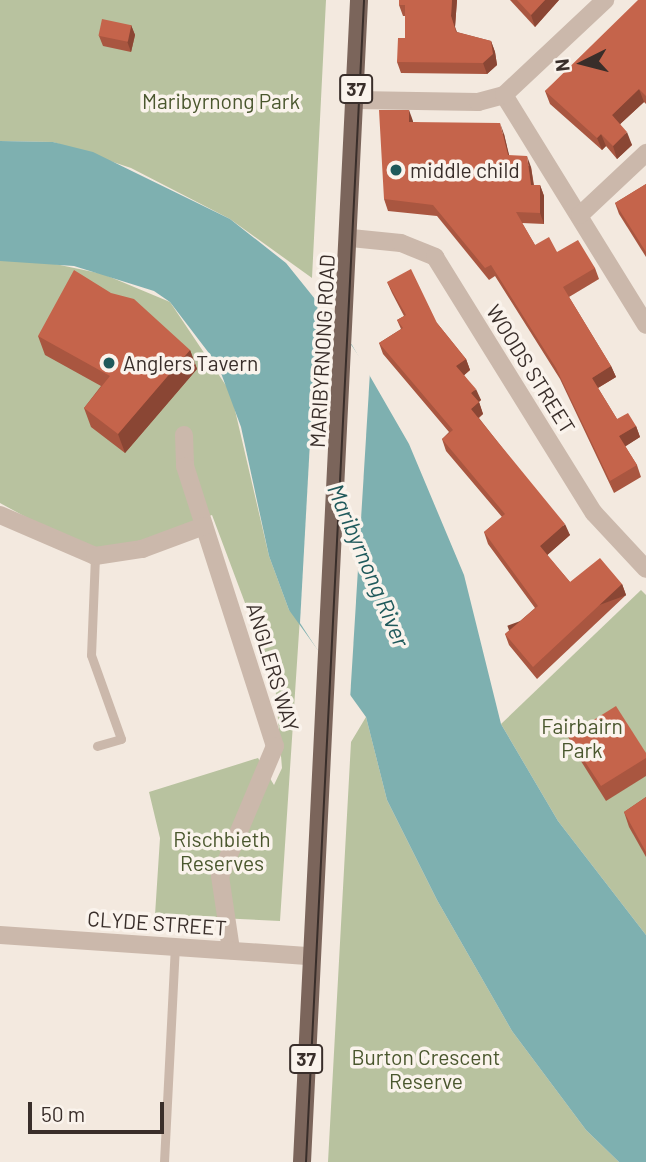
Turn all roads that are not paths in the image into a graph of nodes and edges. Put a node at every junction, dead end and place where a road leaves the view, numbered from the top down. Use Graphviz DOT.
graph roads {
  1 [pos="359,0"];
  2 [pos="606,0"];
  3 [pos="504,95"];
  4 [pos="356,100"];
  5 [pos="646,153"];
  6 [pos="580,215"];
  7 [pos="351,238"];
  8 [pos="646,325"];
  9 [pos="184,435"];
  10 [pos="0,514"];
  11 [pos="204,526"];
  12 [pos="95,556"];
  13 [pos="646,569"];
  14 [pos="97,746"];
  15 [pos="0,935"];
  16 [pos="174,947"];
  17 [pos="231,950"];
  18 [pos="310,956"];
  19 [pos="164,1162"];
  20 [pos="302,1162"];
  1 -- 4 [label="main road, MARIBYRNONG ROAD / 37"];
  2 -- 3 [label="street"];
  3 -- 4 [label="street"];
  3 -- 6 [label="street"];
  4 -- 7 [label="main road, MARIBYRNONG ROAD / 37"];
  5 -- 6 [label="street"];
  6 -- 8 [label="street"];
  7 -- 13 [label="street, WOODS STREET"];
  7 -- 18 [label="main road, MARIBYRNONG ROAD / 37"];
  9 -- 11 [label="street, ANGLERS WAY"];
  10 -- 12 [label="street"];
  11 -- 12 [label="street"];
  11 -- 17 [label="street, ANGLERS WAY"];
  12 -- 14 [label="lane"];
  15 -- 16 [label="street, CLYDE STREET"];
  16 -- 17 [label="street, CLYDE STREET"];
  16 -- 19 [label="lane"];
  17 -- 18 [label="street, CLYDE STREET"];
  18 -- 20 [label="main road, 37"];
}
